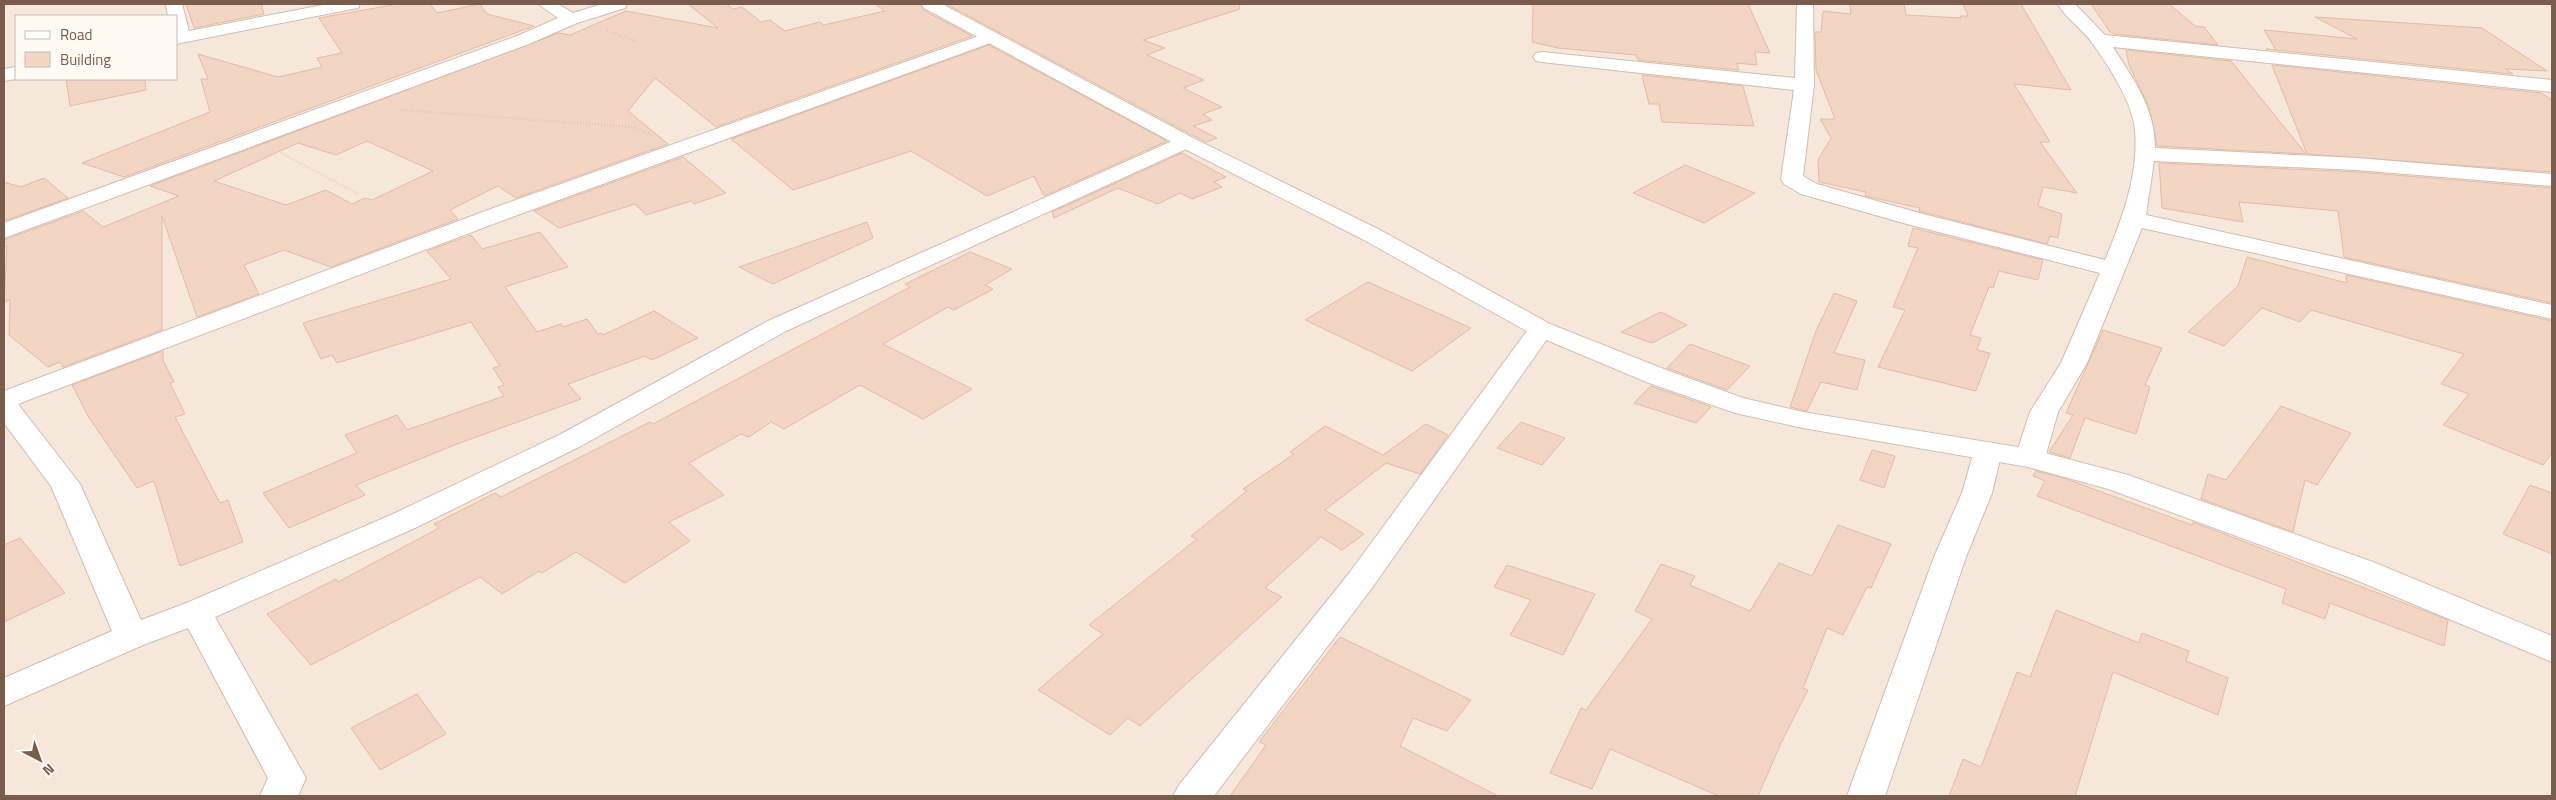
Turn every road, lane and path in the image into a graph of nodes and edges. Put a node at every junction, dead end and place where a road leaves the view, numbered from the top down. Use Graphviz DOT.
graph roads {
  1 [pos="352,4"];
  2 [pos="546,4"];
  3 [pos="619,4"];
  4 [pos="930,4"];
  5 [pos="1805,4"];
  6 [pos="2066,4"];
  7 [pos="571,18"];
  8 [pos="990,37"];
  9 [pos="179,39"];
  10 [pos="2100,40"];
  11 [pos="1542,57"];
  12 [pos="1804,85"];
  13 [pos="2552,86"];
  14 [pos="352,104"];
  15 [pos="255,139"];
  16 [pos="1186,142"];
  17 [pos="683,148"];
  18 [pos="2145,154"];
  19 [pos="2552,180"];
  20 [pos="360,195"];
  21 [pos="2134,219"];
  22 [pos="4,231"];
  23 [pos="2114,269"];
  24 [pos="2552,312"];
  25 [pos="1541,329"];
  26 [pos="4,402"];
  27 [pos="1988,450"];
  28 [pos="2030,458"];
  29 [pos="196,612"];
  30 [pos="131,636"];
  31 [pos="2552,650"];
  32 [pos="4,694"];
  33 [pos="279,796"];
  34 [pos="1192,796"];
  35 [pos="1866,796"];
  1 -- 9 [label="street"];
  2 -- 7 [label="street"];
  3 -- 7 [label="street"];
  4 -- 8 [label="street"];
  5 -- 12 [label="street"];
  6 -- 10 [label="street"];
  7 -- 14 [label="street"];
  8 -- 16 [label="street"];
  8 -- 17 [label="street"];
  10 -- 13 [label="street"];
  10 -- 18 [label="street"];
  11 -- 12 [label="street"];
  12 -- 23 [label="street"];
  14 -- 15 [label="street"];
  14 -- 17 [label="path"];
  15 -- 20 [label="path"];
  15 -- 22 [label="street"];
  16 -- 25 [label="street"];
  16 -- 29 [label="street"];
  17 -- 26 [label="street"];
  18 -- 19 [label="street"];
  18 -- 21 [label="street"];
  21 -- 23 [label="street"];
  21 -- 24 [label="street"];
  23 -- 28 [label="street"];
  25 -- 27 [label="street"];
  25 -- 34 [label="street"];
  26 -- 30 [label="street"];
  27 -- 28 [label="street"];
  27 -- 35 [label="street"];
  28 -- 31 [label="street"];
  29 -- 30 [label="street"];
  29 -- 33 [label="street"];
  30 -- 32 [label="street"];
}
